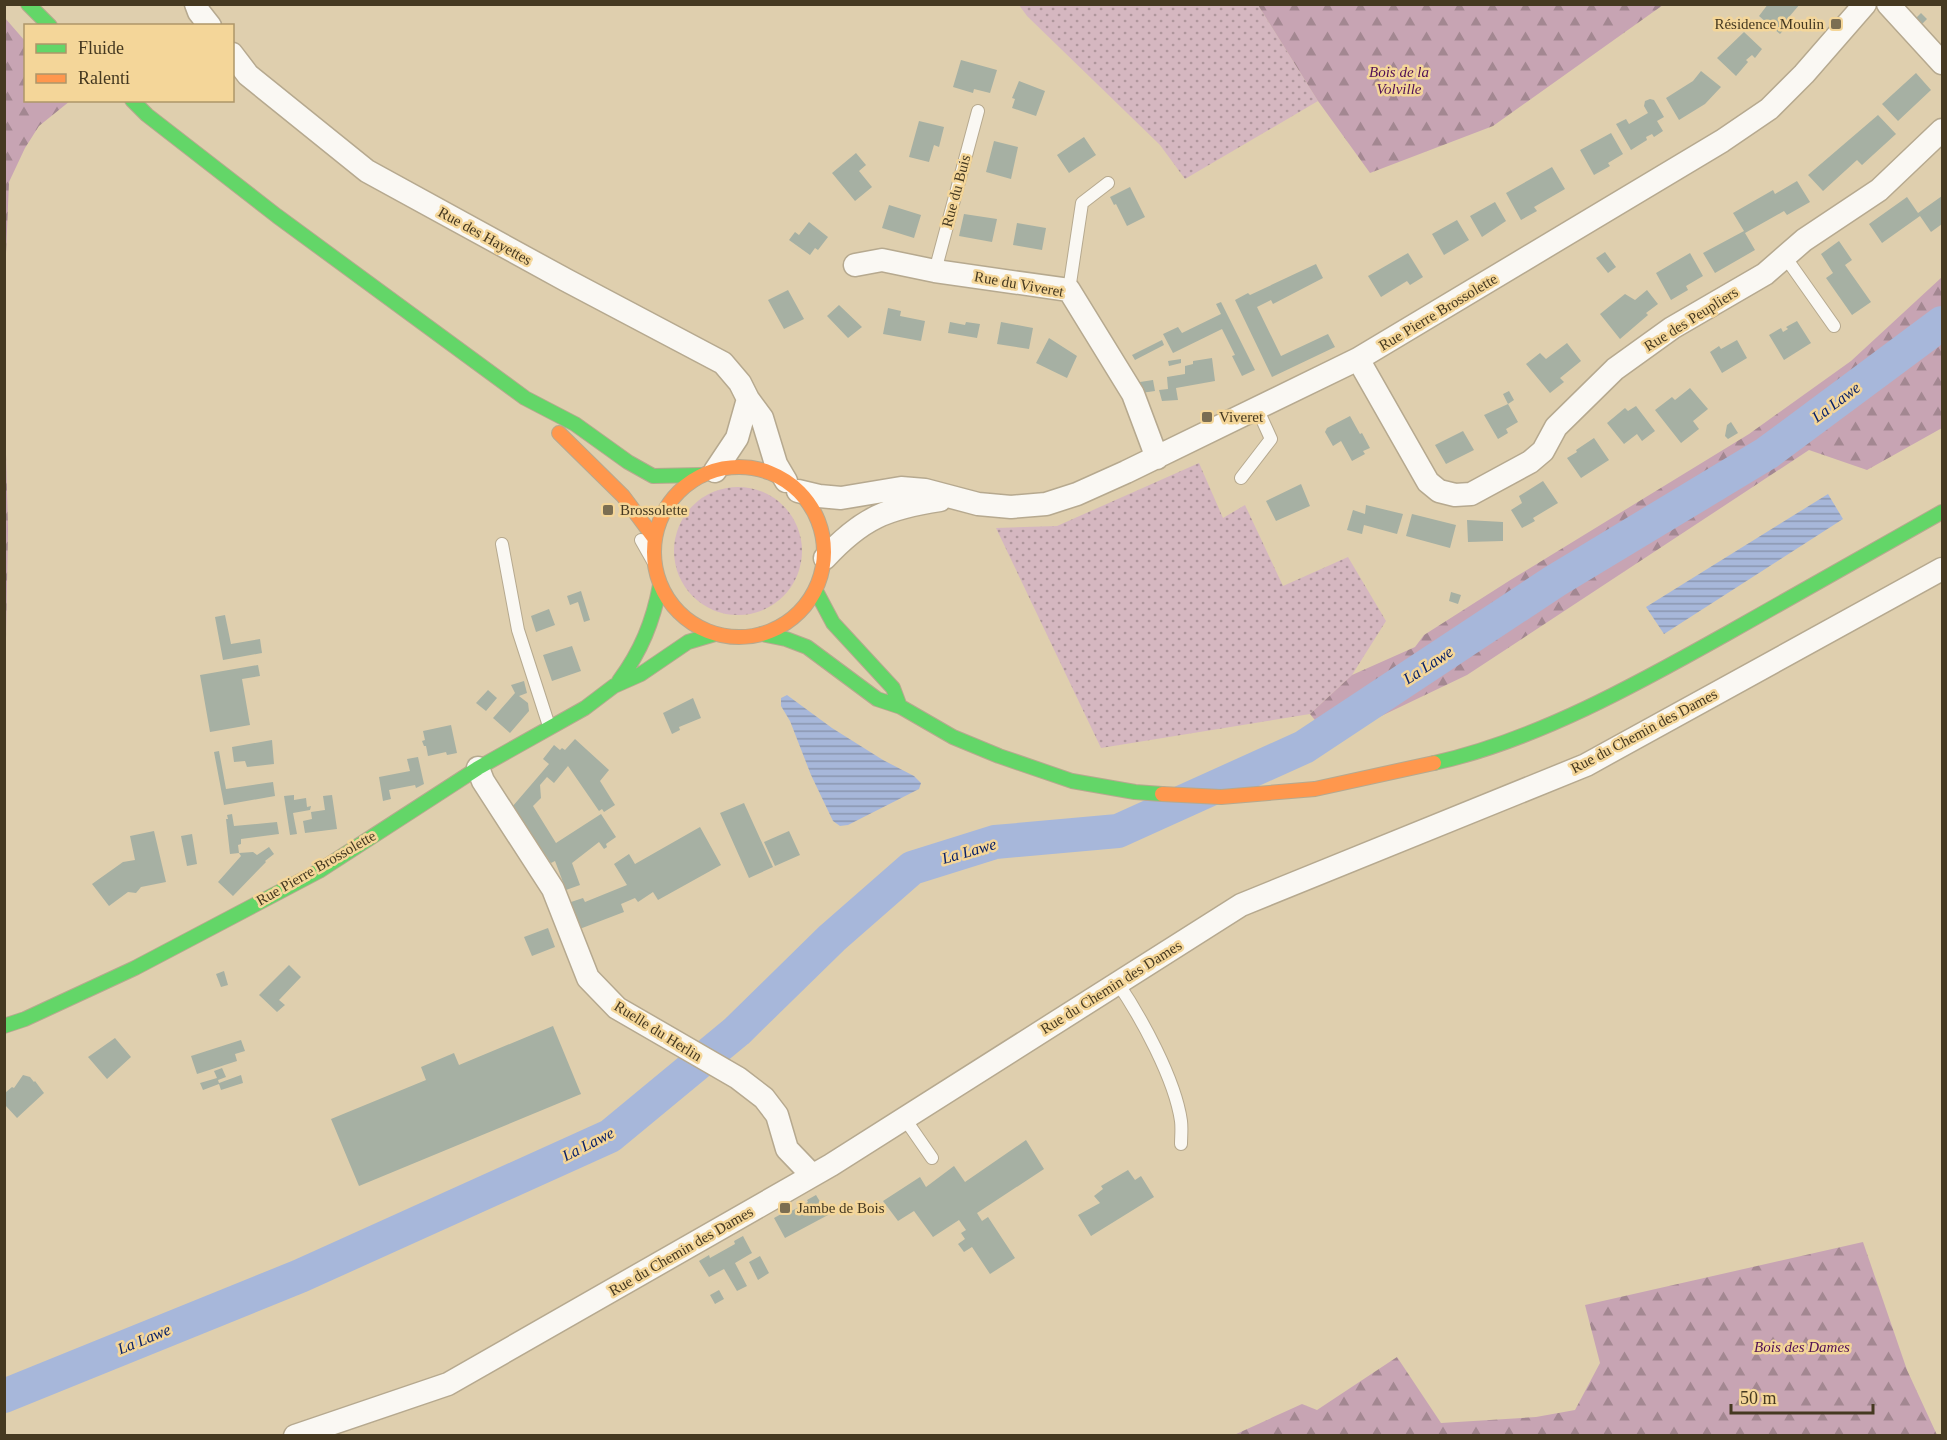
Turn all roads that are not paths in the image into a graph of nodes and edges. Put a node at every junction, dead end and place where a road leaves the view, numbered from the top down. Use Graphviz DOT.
graph roads {
  1 [pos="28,4"];
  2 [pos="196,4"];
  3 [pos="1865,4"];
  4 [pos="1888,4"];
  5 [pos="48,24"];
  6 [pos="208,24"];
  7 [pos="234,57"];
  8 [pos="1942,63"];
  9 [pos="134,102"];
  10 [pos="978,111"];
  11 [pos="1942,130"];
  12 [pos="1108,183"];
  13 [pos="1786,258"];
  14 [pos="855,265"];
  15 [pos="935,271"];
  16 [pos="1069,290"];
  17 [pos="1834,326"];
  18 [pos="1358,359"];
  19 [pos="525,398"];
  20 [pos="748,399"];
  21 [pos="1257,408"];
  22 [pos="1157,458"];
  23 [pos="709,473"];
  24 [pos="1241,477"];
  25 [pos="792,486"];
  26 [pos="607,498"];
  27 [pos="953,498"];
  28 [pos="619,511"];
  29 [pos="1942,512"];
  30 [pos="655,539"];
  31 [pos="502,544"];
  32 [pos="825,558"];
  33 [pos="654,562"];
  34 [pos="1942,569"];
  35 [pos="660,585"];
  36 [pos="818,586"];
  37 [pos="715,634"];
  38 [pos="762,634"];
  39 [pos="614,686"];
  40 [pos="901,707"];
  41 [pos="550,727"];
  42 [pos="938,730"];
  43 [pos="478,768"];
  44 [pos="1117,982"];
  45 [pos="4,1026"];
  46 [pos="905,1119"];
  47 [pos="1181,1144"];
  48 [pos="932,1158"];
  49 [pos="812,1174"];
  50 [pos="295,1436"];
  1 -- 5 [label="main road"];
  2 -- 6 [label="street"];
  3 -- 18 [label="street, Rue Pierre Brossolette"];
  4 -- 8 [label="street"];
  7 -- 20 [label="street, Rue des Hayettes"];
  9 -- 19 [label="main road"];
  10 -- 15 [label="lane, Rue du Buis"];
  11 -- 13 [label="street, Rue des Peupliers"];
  12 -- 16 [label="lane"];
  13 -- 17 [label="lane"];
  13 -- 18 [label="street, Rue des Peupliers"];
  14 -- 15 [label="street, Rue du Viveret"];
  15 -- 16 [label="street, Rue du Viveret"];
  16 -- 22 [label="street, Rue du Viveret"];
  18 -- 21 [label="street, Rue Pierre Brossolette"];
  19 -- 23 [label="main road"];
  19 -- 26 [label="lane"];
  19 -- 30 [label="main road"];
  20 -- 23 [label="street"];
  20 -- 25 [label="street, Rue des Hayettes"];
  21 -- 22 [label="street, Rue Pierre Brossolette"];
  21 -- 24 [label="lane"];
  22 -- 27 [label="street, Rue Pierre Brossolette"];
  23 -- 25 [label="main road"];
  23 -- 30 [label="main road"];
  25 -- 27 [label="street, Rue Pierre Brossolette"];
  25 -- 32 [label="main road"];
  27 -- 32 [label="street, Rue Pierre Brossolette"];
  28 -- 33 [label="lane"];
  29 -- 42 [label="main road"];
  30 -- 33 [label="main road"];
  31 -- 41 [label="lane"];
  32 -- 36 [label="main road"];
  33 -- 35 [label="main road"];
  34 -- 44 [label="street, Rue du Chemin des Dames"];
  35 -- 37 [label="main road"];
  35 -- 39 [label="main road, Rue Pierre Brossolette"];
  36 -- 38 [label="main road"];
  36 -- 40 [label="main road"];
  36 -- 42 [label="lane"];
  37 -- 38 [label="main road"];
  37 -- 39 [label="main road, Rue Pierre Brossolette"];
  38 -- 40 [label="main road"];
  39 -- 41 [label="main road, Rue Pierre Brossolette"];
  40 -- 42 [label="main road"];
  41 -- 43 [label="main road, Rue Pierre Brossolette"];
  43 -- 45 [label="main road, Rue Pierre Brossolette"];
  43 -- 49 [label="street, Ruelle du Herlin"];
  44 -- 46 [label="street, Rue du Chemin des Dames"];
  44 -- 47 [label="lane"];
  46 -- 48 [label="lane"];
  46 -- 49 [label="street, Rue du Chemin des Dames"];
  49 -- 50 [label="street, Rue du Chemin des Dames"];
}
